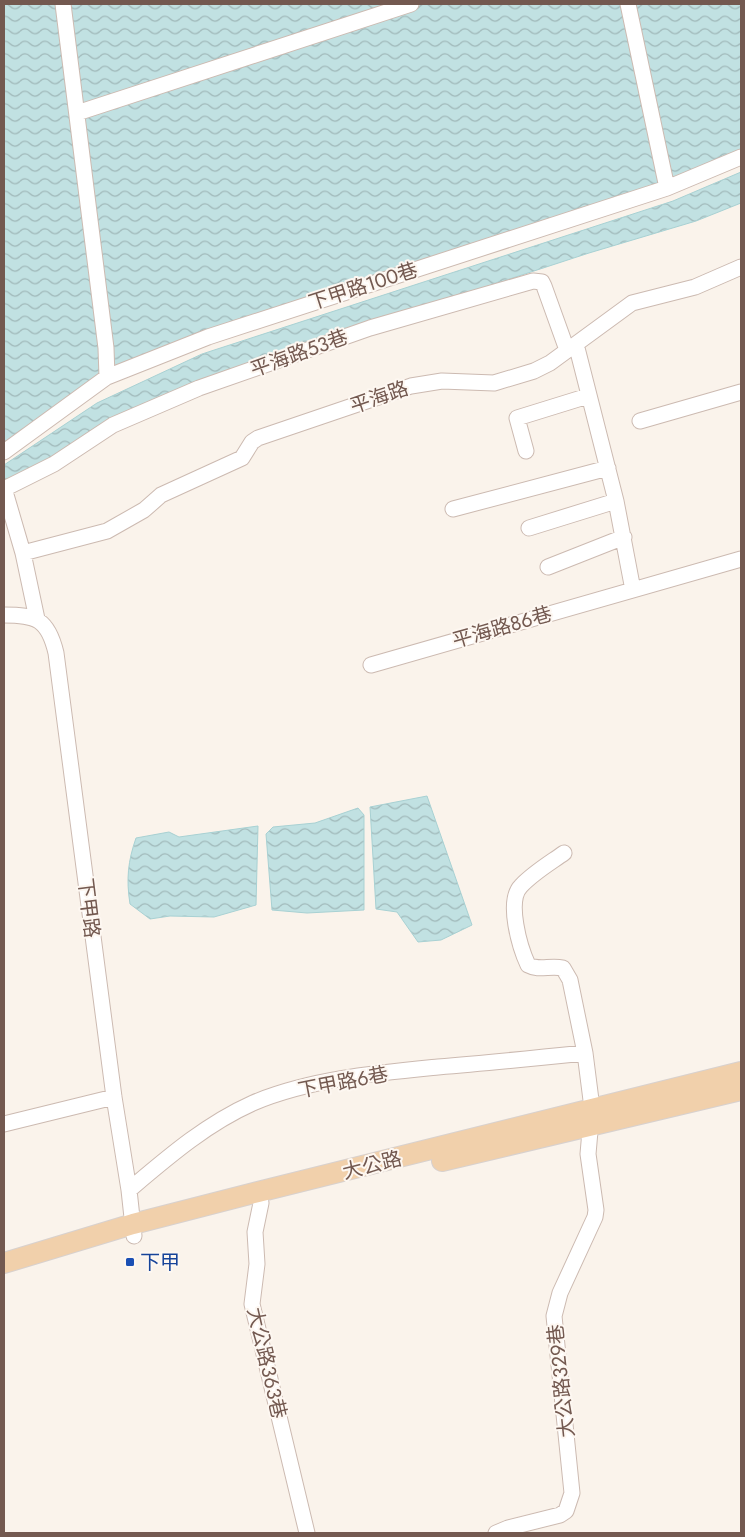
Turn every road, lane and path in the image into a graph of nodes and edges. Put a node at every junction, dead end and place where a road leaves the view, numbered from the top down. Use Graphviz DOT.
graph roads {
  1 [pos="63,4"];
  2 [pos="411,4"];
  3 [pos="628,4"];
  4 [pos="77,113"];
  5 [pos="741,157"];
  6 [pos="667,188"];
  7 [pos="741,267"];
  8 [pos="572,347"];
  9 [pos="107,377"];
  10 [pos="741,392"];
  11 [pos="588,396"];
  12 [pos="640,421"];
  13 [pos="526,451"];
  14 [pos="4,452"];
  15 [pos="608,468"];
  16 [pos="4,488"];
  17 [pos="616,501"];
  18 [pos="453,509"];
  19 [pos="529,528"];
  20 [pos="624,537"];
  21 [pos="23,553"];
  22 [pos="741,559"];
  23 [pos="548,567"];
  24 [pos="633,590"];
  25 [pos="4,615"];
  26 [pos="37,618"];
  27 [pos="371,665"];
  28 [pos="564,853"];
  29 [pos="585,1053"];
  30 [pos="741,1072"];
  31 [pos="741,1090"];
  32 [pos="114,1097"];
  33 [pos="590,1117"];
  34 [pos="4,1124"];
  35 [pos="129,1190"];
  36 [pos="260,1197"];
  37 [pos="134,1230"];
  38 [pos="4,1263"];
  39 [pos="4,1278"];
  40 [pos="307,1533"];
  41 [pos="496,1533"];
  1 -- 4 [label="street"];
  2 -- 4 [label="street"];
  3 -- 6 [label="street"];
  4 -- 9 [label="street"];
  5 -- 6 [label="street, 下甲路100巷"];
  6 -- 9 [label="street, 下甲路100巷"];
  7 -- 8 [label="street, 平海路"];
  8 -- 11 [label="street"];
  8 -- 16 [label="street, 平海路53巷"];
  8 -- 21 [label="street, 平海路"];
  9 -- 14 [label="street, 下甲路100巷"];
  10 -- 12 [label="street"];
  11 -- 13 [label="street"];
  11 -- 15 [label="street"];
  15 -- 17 [label="street"];
  15 -- 18 [label="street"];
  16 -- 21 [label="street"];
  17 -- 19 [label="street"];
  17 -- 20 [label="street"];
  20 -- 23 [label="street"];
  20 -- 24 [label="street"];
  21 -- 26 [label="street"];
  22 -- 24 [label="street, 平海路86巷"];
  24 -- 27 [label="street, 平海路86巷"];
  25 -- 26 [label="street"];
  26 -- 32 [label="street, 下甲路"];
  28 -- 29 [label="street, 大公路329巷"];
  29 -- 33 [label="street, 大公路329巷"];
  29 -- 35 [label="street, 下甲路6巷"];
  30 -- 33 [label="main road, 大公路"];
  31 -- 33 [label="main road, 大公路"];
  32 -- 34 [label="street"];
  32 -- 35 [label="street, 下甲路"];
  33 -- 36 [label="main road, 大公路"];
  33 -- 41 [label="street, 大公路329巷"];
  35 -- 37 [label="street, 下甲路"];
  36 -- 37 [label="main road, 大公路"];
  36 -- 40 [label="street, 大公路363巷"];
  37 -- 38 [label="main road, 大公路"];
  37 -- 39 [label="main road, 大公路"];
}
